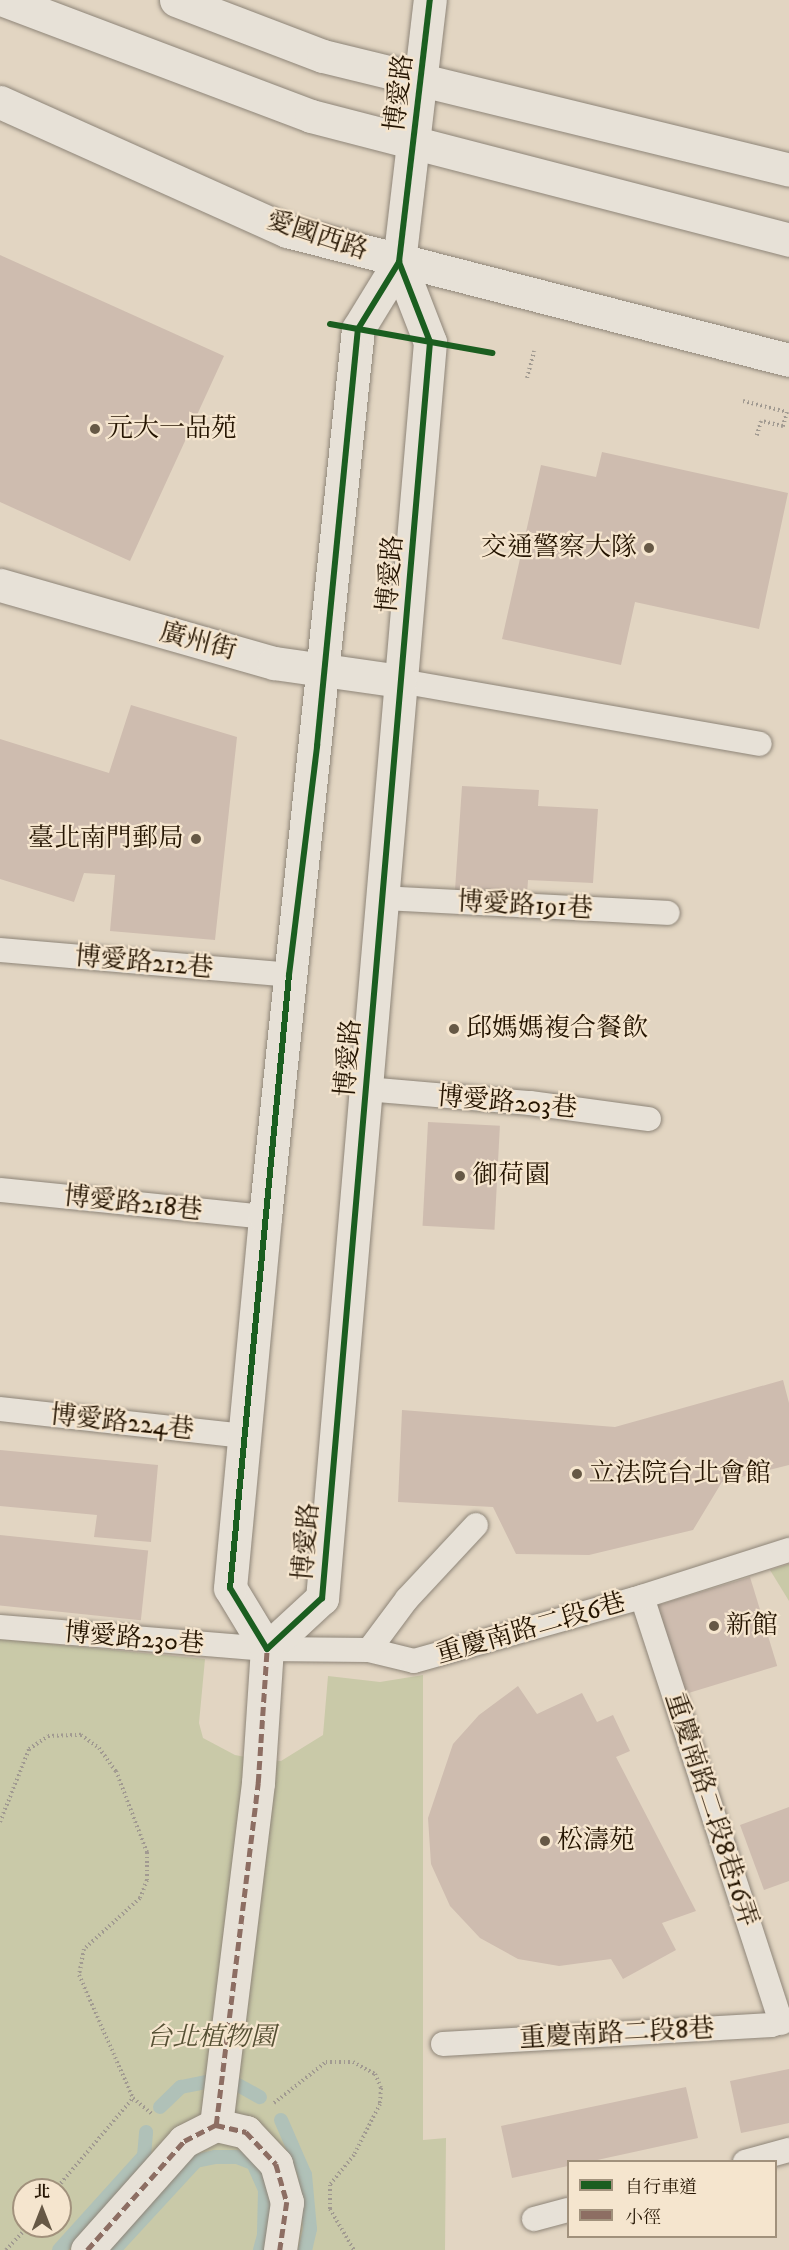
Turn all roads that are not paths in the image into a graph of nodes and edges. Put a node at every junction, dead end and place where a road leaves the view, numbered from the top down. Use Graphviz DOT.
graph roads {
  1 [pos="4,0"];
  2 [pos="176,0"];
  3 [pos="430,0"];
  4 [pos="421,80"];
  5 [pos="0,102"];
  6 [pos="413,145"];
  7 [pos="789,170"];
  8 [pos="789,240"];
  9 [pos="399,262"];
  10 [pos="789,360"];
  11 [pos="0,585"];
  12 [pos="325,670"];
  13 [pos="400,681"];
  14 [pos="760,744"];
  15 [pos="382,898"];
  16 [pos="668,913"];
  17 [pos="0,950"];
  18 [pos="289,975"];
  19 [pos="366,1089"];
  20 [pos="649,1119"];
  21 [pos="0,1190"];
  22 [pos="265,1217"];
  23 [pos="0,1409"];
  24 [pos="244,1436"];
  25 [pos="476,1525"];
  26 [pos="789,1550"];
  27 [pos="642,1597"];
  28 [pos="0,1627"];
  29 [pos="267,1649"];
  30 [pos="369,1650"];
  31 [pos="785,2021"];
  32 [pos="444,2044"];
  33 [pos="231,2128"];
  34 [pos="789,2150"];
  35 [pos="752,2160"];
  36 [pos="567,2210"];
  37 [pos="534,2219"];
  38 [pos="87,2250"];
  39 [pos="280,2250"];
  1 -- 6 [label="street"];
  2 -- 4 [label="street"];
  3 -- 4 [label="street, 博愛路"];
  4 -- 6 [label="street, 博愛路"];
  4 -- 7 [label="street"];
  5 -- 9 [label="street, 愛國西路"];
  6 -- 8 [label="street"];
  6 -- 9 [label="street, 博愛路"];
  9 -- 10 [label="street, 愛國西路"];
  9 -- 12 [label="street, 博愛路"];
  9 -- 13 [label="street, 博愛路"];
  11 -- 12 [label="street, 廣州街"];
  12 -- 13 [label="street, 廣州街"];
  12 -- 18 [label="street, 博愛路"];
  13 -- 14 [label="lane"];
  13 -- 15 [label="street, 博愛路"];
  15 -- 16 [label="lane, 博愛路191巷"];
  15 -- 19 [label="street, 博愛路"];
  17 -- 18 [label="lane, 博愛路212巷"];
  18 -- 22 [label="street, 博愛路"];
  19 -- 20 [label="lane, 博愛路203巷"];
  19 -- 29 [label="street, 博愛路"];
  21 -- 22 [label="lane, 博愛路218巷"];
  22 -- 24 [label="street, 博愛路"];
  23 -- 24 [label="lane, 博愛路224巷"];
  24 -- 29 [label="street, 博愛路"];
  25 -- 30 [label="lane"];
  26 -- 27 [label="lane, 重慶南路二段6巷"];
  27 -- 30 [label="lane, 重慶南路二段6巷"];
  27 -- 31 [label="lane, 重慶南路二段8巷16弄"];
  28 -- 29 [label="lane, 博愛路230巷"];
  29 -- 30 [label="lane, 重慶南路二段6巷"];
  29 -- 33 [label="street"];
  31 -- 32 [label="lane, 重慶南路二段8巷"];
  33 -- 38 [label="street"];
  33 -- 39 [label="street"];
  34 -- 35 [label="lane"];
  36 -- 37 [label="lane"];
}
